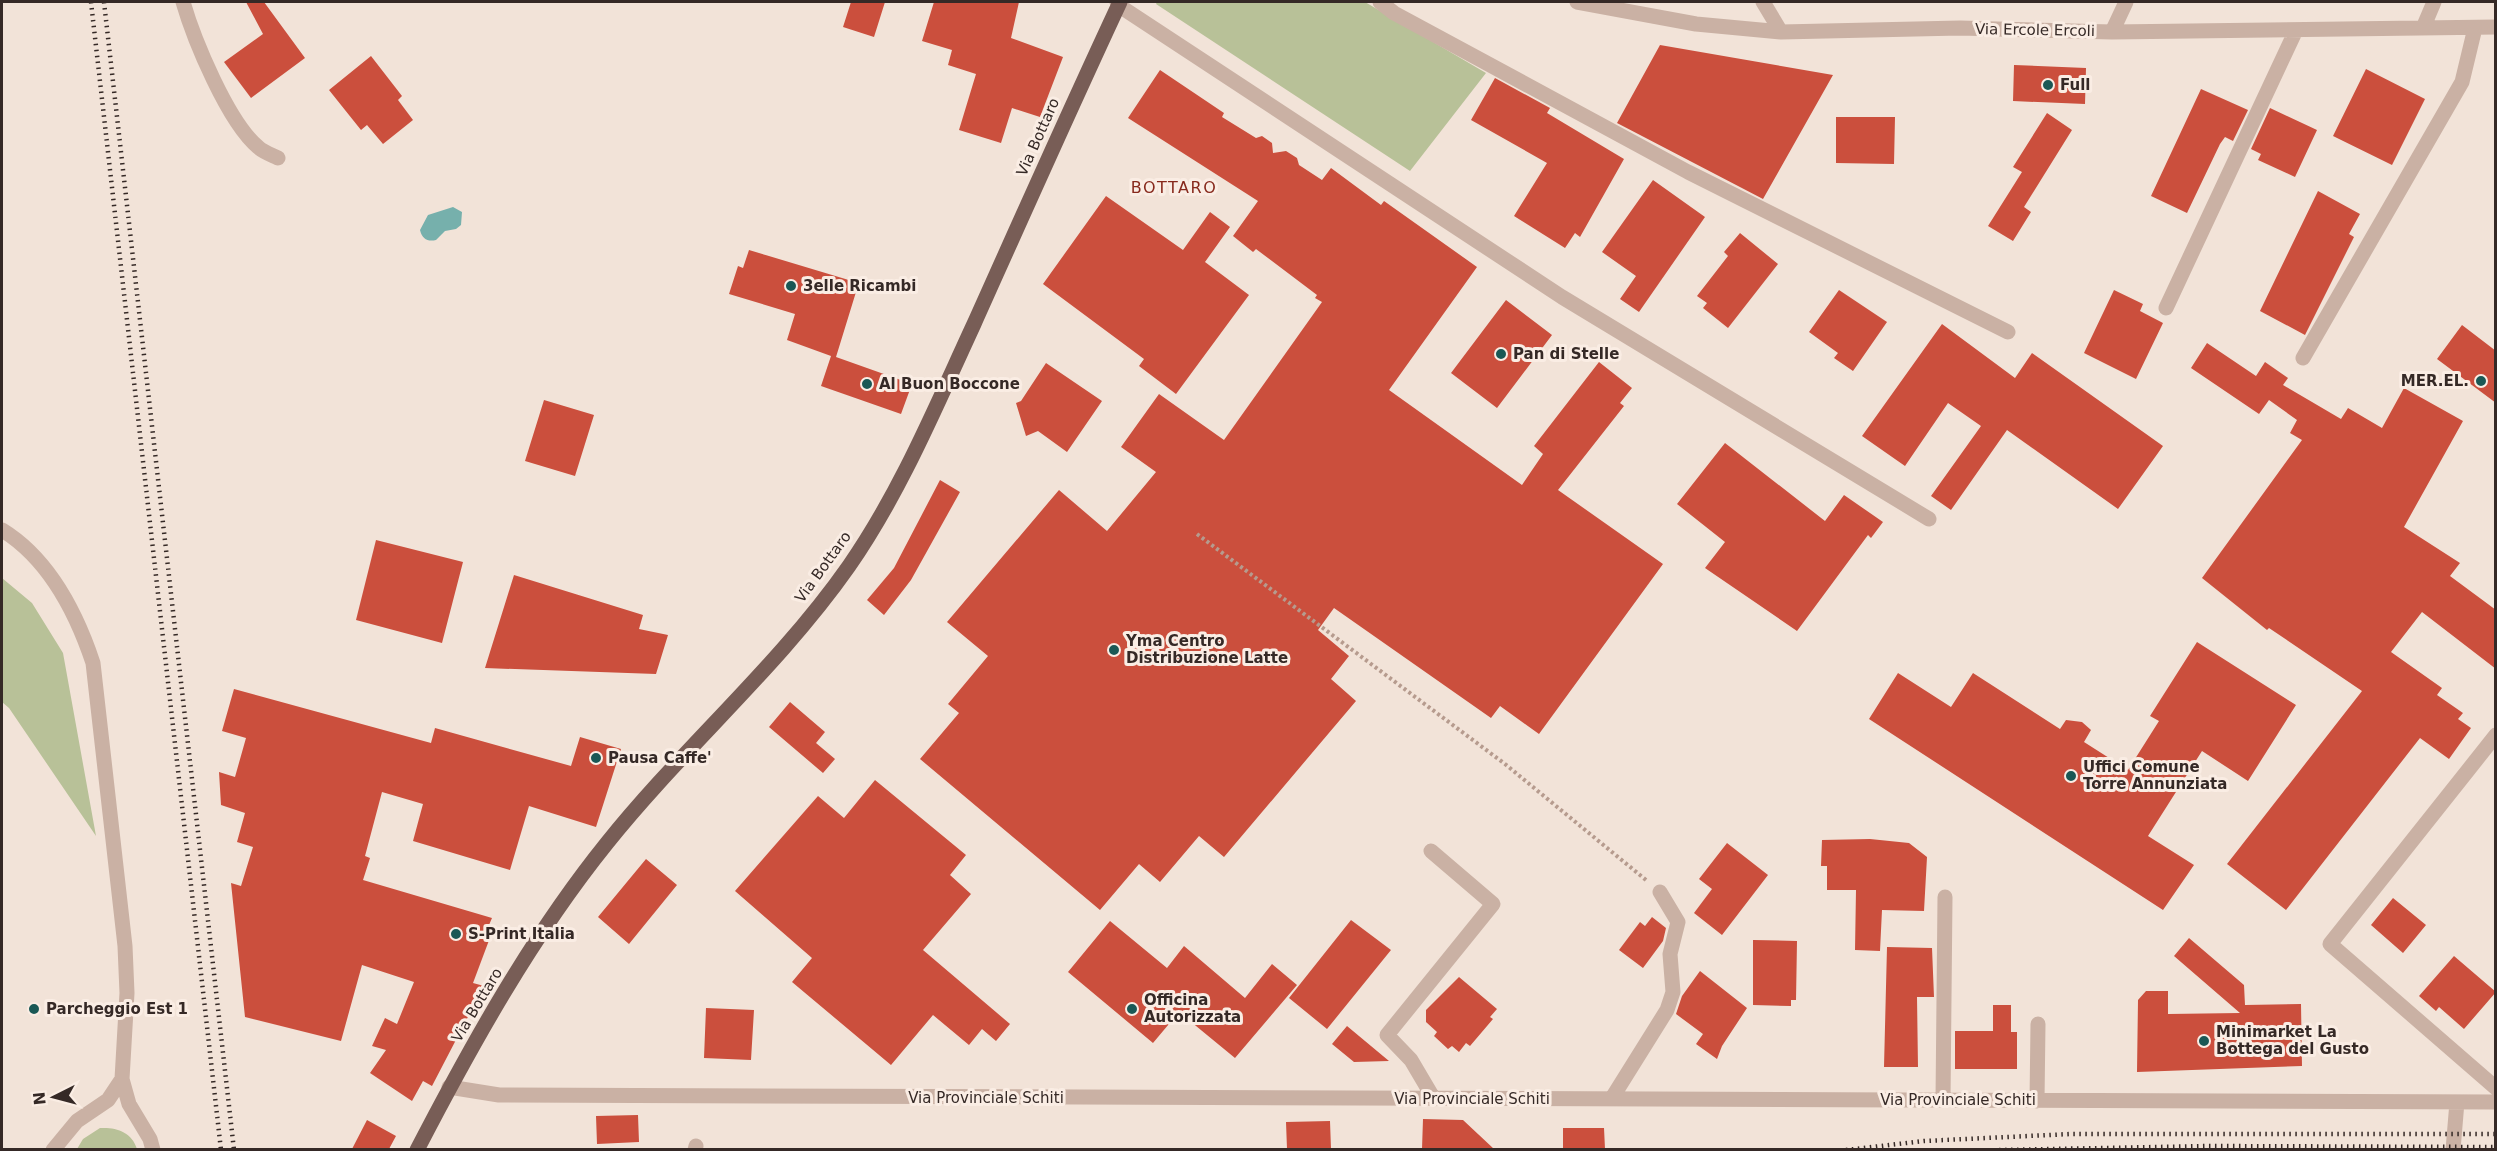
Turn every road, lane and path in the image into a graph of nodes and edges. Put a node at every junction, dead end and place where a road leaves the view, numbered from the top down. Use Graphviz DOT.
graph roads {
  1 [pos="183,2"];
  2 [pos="1380,2"];
  3 [pos="1577,2"];
  4 [pos="1763,2"];
  5 [pos="2126,2"];
  6 [pos="2434,2"];
  7 [pos="1118,3"];
  8 [pos="2496,27"];
  9 [pos="2423,28"];
  10 [pos="2475,28"];
  11 [pos="2296,30"];
  12 [pos="1781,32"];
  13 [pos="2112,32"];
  14 [pos="278,158"];
  15 [pos="2166,308"];
  16 [pos="2008,332"];
  17 [pos="2303,358"];
  18 [pos="1929,519"];
  19 [pos="3,530"];
  20 [pos="1197,534"];
  21 [pos="2496,735"];
  22 [pos="1431,851"];
  23 [pos="1660,892"];
  24 [pos="1945,897"];
  25 [pos="2038,1024"];
  26 [pos="122,1079"];
  27 [pos="449,1087"];
  28 [pos="2496,1088"];
  29 [pos="1612,1098"];
  30 [pos="1434,1099"];
  31 [pos="1943,1100"];
  32 [pos="2037,1101"];
  33 [pos="2457,1102"];
  34 [pos="2496,1102"];
  35 [pos="53,1149"];
  36 [pos="153,1149"];
  37 [pos="417,1149"];
  38 [pos="2453,1149"];
  1 -- 14 [label="street"];
  2 -- 16 [label="street"];
  3 -- 12 [label="street, Via Ercole Ercoli"];
  4 -- 12 [label="street"];
  5 -- 13 [label="street"];
  6 -- 9 [label="street"];
  7 -- 18 [label="street"];
  7 -- 27 [label="main road, Via Bottaro"];
  8 -- 10 [label="street, Via Ercole Ercoli"];
  9 -- 10 [label="street, Via Ercole Ercoli"];
  9 -- 11 [label="street, Via Ercole Ercoli"];
  10 -- 17 [label="street"];
  11 -- 13 [label="street, Via Ercole Ercoli"];
  11 -- 15 [label="street"];
  12 -- 13 [label="street, Via Ercole Ercoli"];
  19 -- 26 [label="street"];
  20 -- 23 [label="path"];
  21 -- 28 [label="street"];
  22 -- 30 [label="street"];
  23 -- 29 [label="street"];
  24 -- 31 [label="street"];
  25 -- 32 [label="street"];
  26 -- 35 [label="street"];
  26 -- 36 [label="street"];
  27 -- 30 [label="street, Via Provinciale Schiti"];
  27 -- 37 [label="main road, Via Bottaro"];
  29 -- 30 [label="street, Via Provinciale Schiti"];
  29 -- 31 [label="street, Via Provinciale Schiti"];
  31 -- 32 [label="street, Via Provinciale Schiti"];
  32 -- 33 [label="street, Via Provinciale Schiti"];
  33 -- 34 [label="street, Via Provinciale Schiti"];
  33 -- 38 [label="street"];
}
